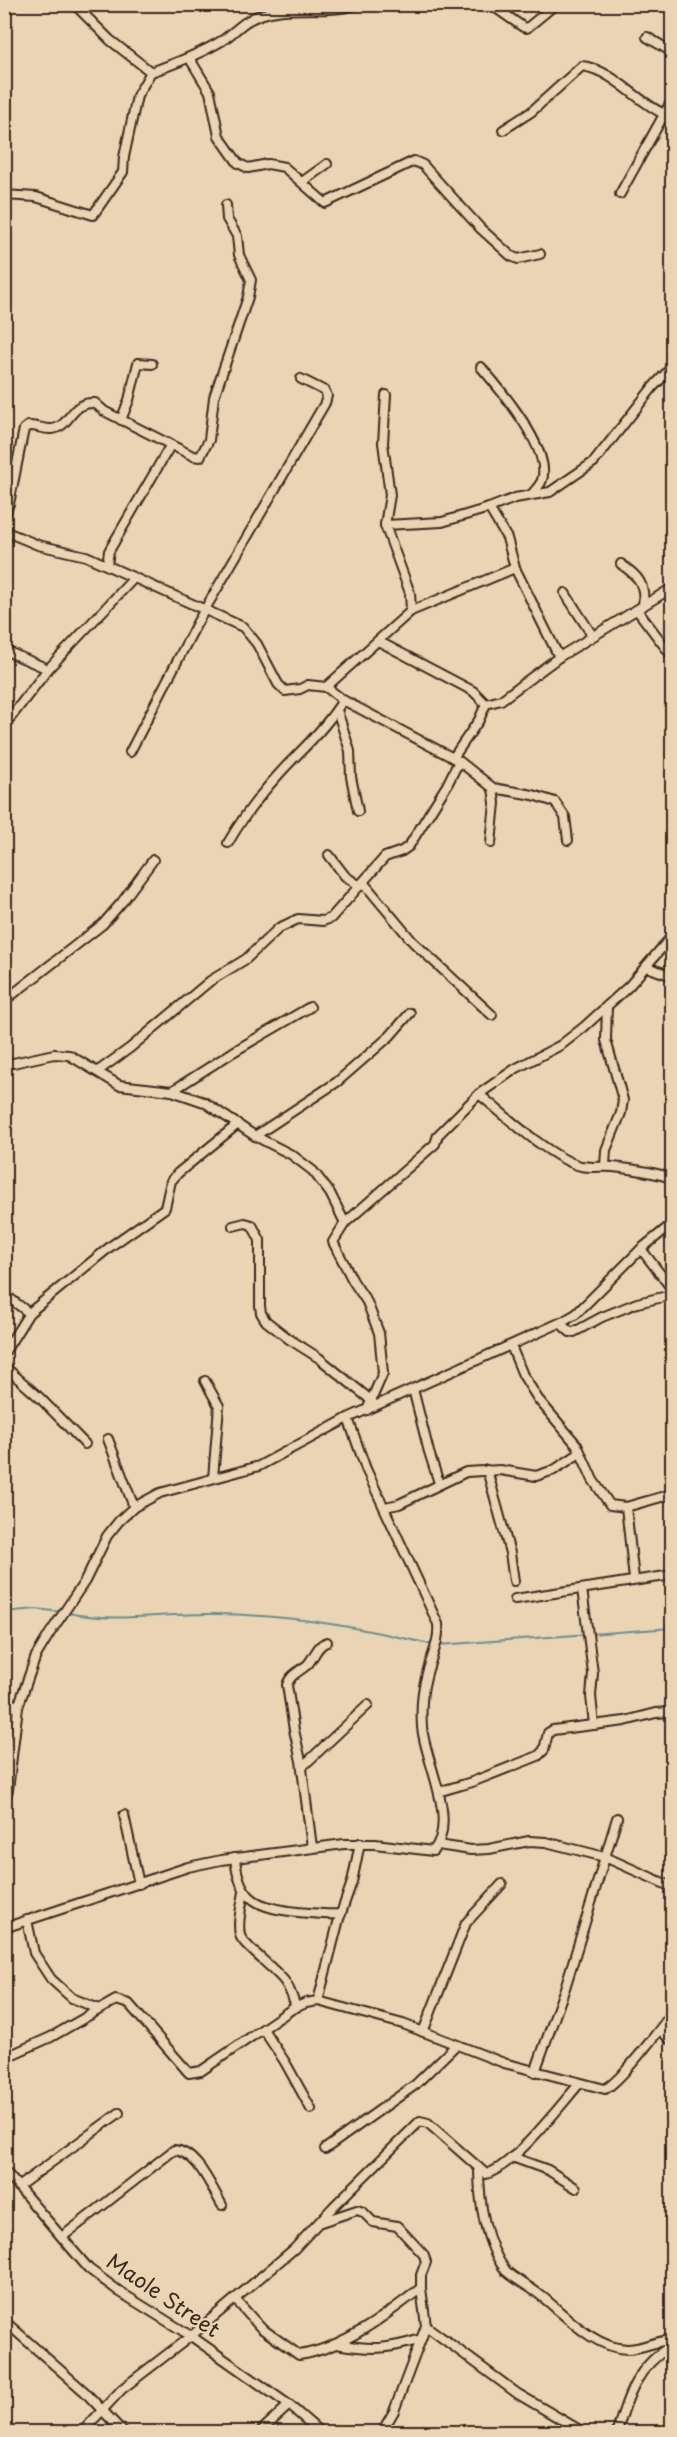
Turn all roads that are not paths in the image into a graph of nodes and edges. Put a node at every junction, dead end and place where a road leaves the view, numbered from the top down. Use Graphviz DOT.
graph roads {
  1 [pos="74,4"];
  2 [pos="358,4"];
  3 [pos="490,4"];
  4 [pos="556,4"];
  5 [pos="647,36"];
  6 [pos="672,52"];
  7 [pos="190,59"];
  8 [pos="151,72"];
  9 [pos="672,100"];
  10 [pos="664,114"];
  11 [pos="503,130"];
  12 [pos="327,164"];
  13 [pos="302,182"];
  14 [pos="620,194"];
  15 [pos="4,195"];
  16 [pos="226,205"];
  17 [pos="540,254"];
  18 [pos="152,364"];
  19 [pos="481,367"];
  20 [pos="672,367"];
  21 [pos="301,379"];
  22 [pos="387,396"];
  23 [pos="121,420"];
  24 [pos="170,446"];
  25 [pos="531,495"];
  26 [pos="489,508"];
  27 [pos="4,517"];
  28 [pos="386,525"];
  29 [pos="4,529"];
  30 [pos="621,564"];
  31 [pos="107,565"];
  32 [pos="514,568"];
  33 [pos="134,578"];
  34 [pos="672,588"];
  35 [pos="565,593"];
  36 [pos="640,608"];
  37 [pos="411,611"];
  38 [pos="205,612"];
  39 [pos="592,635"];
  40 [pos="378,641"];
  41 [pos="4,650"];
  42 [pos="672,656"];
  43 [pos="559,657"];
  44 [pos="48,669"];
  45 [pos="326,687"];
  46 [pos="343,700"];
  47 [pos="486,704"];
  48 [pos="337,710"];
  49 [pos="5,724"];
  50 [pos="130,752"];
  51 [pos="456,760"];
  52 [pos="493,788"];
  53 [pos="358,811"];
  54 [pos="568,840"];
  55 [pos="228,843"];
  56 [pos="490,843"];
  57 [pos="328,855"];
  58 [pos="153,860"];
  59 [pos="361,884"];
  60 [pos="672,936"];
  61 [pos="647,967"];
  62 [pos="672,976"];
  63 [pos="4,1004"];
  64 [pos="607,1006"];
  65 [pos="310,1007"];
  66 [pos="410,1013"];
  67 [pos="492,1015"];
  68 [pos="4,1065"];
  69 [pos="98,1071"];
  70 [pos="172,1091"];
  71 [pos="479,1094"];
  72 [pos="238,1124"];
  73 [pos="255,1136"];
  74 [pos="605,1166"];
  75 [pos="672,1178"];
  76 [pos="345,1223"];
  77 [pos="672,1224"];
  78 [pos="234,1226"];
  79 [pos="641,1249"];
  80 [pos="672,1289"];
  81 [pos="4,1294"];
  82 [pos="672,1295"];
  83 [pos="29,1313"];
  84 [pos="560,1323"];
  85 [pos="511,1346"];
  86 [pos="4,1353"];
  87 [pos="4,1366"];
  88 [pos="205,1381"];
  89 [pos="412,1389"];
  90 [pos="372,1401"];
  91 [pos="367,1410"];
  92 [pos="348,1418"];
  93 [pos="108,1439"];
  94 [pos="85,1444"];
  95 [pos="580,1453"];
  96 [pos="487,1470"];
  97 [pos="213,1478"];
  98 [pos="439,1483"];
  99 [pos="672,1494"];
  100 [pos="134,1507"];
  101 [pos="385,1507"];
  102 [pos="626,1507"];
  103 [pos="672,1575"];
  104 [pos="634,1579"];
  105 [pos="514,1581"];
  106 [pos="582,1589"];
  107 [pos="515,1599"];
  108 [pos="327,1642"];
  109 [pos="4,1699"];
  110 [pos="368,1705"];
  111 [pos="18,1707"];
  112 [pos="672,1712"];
  113 [pos="594,1725"];
  114 [pos="302,1767"];
  115 [pos="441,1791"];
  116 [pos="4,1800"];
  117 [pos="124,1815"];
  118 [pos="617,1818"];
  119 [pos="360,1844"];
  120 [pos="438,1845"];
  121 [pos="312,1847"];
  122 [pos="605,1857"];
  123 [pos="235,1858"];
  124 [pos="139,1884"];
  125 [pos="502,1884"];
  126 [pos="672,1887"];
  127 [pos="244,1892"];
  128 [pos="341,1914"];
  129 [pos="27,1920"];
  130 [pos="4,1928"];
  131 [pos="318,2001"];
  132 [pos="296,2007"];
  133 [pos="99,2009"];
  134 [pos="672,2013"];
  135 [pos="263,2029"];
  136 [pos="660,2030"];
  137 [pos="423,2032"];
  138 [pos="672,2041"];
  139 [pos="455,2046"];
  140 [pos="4,2058"];
  141 [pos="535,2072"];
  142 [pos="579,2084"];
  143 [pos="311,2109"];
  144 [pos="119,2113"];
  145 [pos="325,2149"];
  146 [pos="512,2157"];
  147 [pos="479,2169"];
  148 [pos="4,2170"];
  149 [pos="19,2186"];
  150 [pos="576,2188"];
  151 [pos="222,2205"];
  152 [pos="317,2223"];
  153 [pos="62,2237"];
  154 [pos="422,2288"];
  155 [pos="235,2299"];
  156 [pos="426,2326"];
  157 [pos="4,2327"];
  158 [pos="191,2336"];
  159 [pos="421,2339"];
  160 [pos="672,2340"];
  161 [pos="334,2343"];
  162 [pos="672,2345"];
  163 [pos="289,2405"];
  164 [pos="101,2409"];
  165 [pos="82,2433"];
  166 [pos="123,2433"];
  167 [pos="260,2433"];
  168 [pos="320,2433"];
  169 [pos="382,2433"];
  170 [pos="583,2433"];
  171 [pos="617,2433"];
  1 -- 8 [label="street"];
  2 -- 7 [label="street"];
  3 -- 4 [label="street"];
  5 -- 6 [label="street"];
  7 -- 8 [label="street"];
  7 -- 13 [label="street"];
  8 -- 15 [label="street"];
  9 -- 10 [label="street"];
  10 -- 11 [label="street"];
  10 -- 14 [label="street"];
  12 -- 13 [label="street"];
  13 -- 17 [label="street"];
  16 -- 24 [label="street"];
  18 -- 23 [label="street"];
  19 -- 25 [label="street"];
  20 -- 25 [label="street"];
  21 -- 38 [label="street"];
  22 -- 28 [label="street"];
  23 -- 24 [label="street"];
  23 -- 27 [label="street"];
  24 -- 31 [label="street"];
  25 -- 26 [label="street"];
  26 -- 28 [label="street"];
  26 -- 32 [label="street"];
  28 -- 37 [label="street"];
  29 -- 31 [label="street"];
  30 -- 36 [label="street"];
  31 -- 33 [label="street"];
  32 -- 37 [label="street"];
  32 -- 43 [label="street"];
  33 -- 38 [label="street"];
  33 -- 44 [label="street"];
  34 -- 36 [label="street"];
  35 -- 39 [label="street"];
  36 -- 39 [label="street"];
  36 -- 42 [label="street"];
  37 -- 40 [label="street"];
  38 -- 45 [label="street"];
  38 -- 50 [label="street"];
  39 -- 43 [label="street"];
  40 -- 45 [label="street"];
  40 -- 47 [label="street"];
  41 -- 44 [label="street"];
  43 -- 47 [label="street"];
  44 -- 49 [label="street"];
  45 -- 46 [label="street"];
  46 -- 48 [label="street"];
  46 -- 51 [label="street"];
  47 -- 51 [label="street"];
  48 -- 53 [label="street"];
  48 -- 55 [label="street"];
  51 -- 52 [label="street"];
  51 -- 59 [label="street"];
  52 -- 54 [label="street"];
  52 -- 56 [label="street"];
  57 -- 59 [label="street"];
  58 -- 63 [label="street"];
  59 -- 67 [label="street"];
  59 -- 69 [label="street"];
  60 -- 61 [label="street"];
  61 -- 62 [label="street"];
  61 -- 64 [label="street"];
  64 -- 71 [label="street"];
  64 -- 74 [label="street"];
  65 -- 70 [label="street"];
  66 -- 73 [label="street"];
  68 -- 69 [label="street"];
  69 -- 70 [label="street"];
  70 -- 72 [label="street"];
  71 -- 74 [label="street"];
  71 -- 76 [label="street"];
  72 -- 73 [label="street"];
  72 -- 83 [label="street"];
  73 -- 76 [label="street"];
  74 -- 75 [label="street"];
  76 -- 90 [label="street"];
  77 -- 79 [label="street"];
  78 -- 90 [label="street"];
  79 -- 80 [label="street"];
  79 -- 84 [label="street"];
  81 -- 83 [label="street"];
  82 -- 84 [label="street"];
  83 -- 86 [label="street"];
  84 -- 85 [label="street"];
  85 -- 89 [label="street"];
  85 -- 95 [label="street"];
  87 -- 94 [label="street"];
  88 -- 97 [label="street"];
  89 -- 91 [label="street"];
  89 -- 98 [label="street"];
  90 -- 91 [label="street"];
  91 -- 92 [label="street"];
  92 -- 97 [label="street"];
  92 -- 101 [label="street"];
  93 -- 100 [label="street"];
  95 -- 96 [label="street"];
  95 -- 102 [label="street"];
  96 -- 98 [label="street"];
  96 -- 105 [label="street"];
  97 -- 100 [label="street"];
  98 -- 101 [label="street"];
  99 -- 102 [label="street"];
  100 -- 111 [label="street"];
  101 -- 115 [label="street"];
  102 -- 104 [label="street"];
  103 -- 104 [label="street"];
  104 -- 106 [label="street"];
  106 -- 107 [label="street"];
  106 -- 113 [label="street"];
  108 -- 114 [label="street"];
  109 -- 111 [label="street"];
  110 -- 114 [label="street"];
  111 -- 116 [label="street"];
  112 -- 113 [label="street"];
  113 -- 115 [label="street"];
  114 -- 121 [label="street"];
  115 -- 120 [label="street"];
  117 -- 124 [label="street"];
  118 -- 122 [label="street"];
  119 -- 120 [label="street"];
  119 -- 121 [label="street"];
  119 -- 128 [label="street"];
  120 -- 122 [label="street"];
  121 -- 123 [label="street"];
  122 -- 126 [label="street"];
  122 -- 141 [label="street"];
  123 -- 124 [label="street"];
  123 -- 127 [label="street"];
  124 -- 129 [label="street"];
  125 -- 137 [label="street"];
  127 -- 128 [label="street"];
  127 -- 132 [label="street"];
  128 -- 131 [label="street"];
  129 -- 130 [label="street"];
  129 -- 133 [label="street"];
  131 -- 132 [label="street"];
  131 -- 137 [label="street"];
  132 -- 135 [label="street"];
  133 -- 135 [label="street"];
  133 -- 140 [label="street"];
  134 -- 136 [label="street"];
  135 -- 143 [label="street"];
  136 -- 138 [label="street"];
  136 -- 142 [label="street"];
  137 -- 139 [label="street"];
  139 -- 141 [label="street"];
  139 -- 145 [label="street"];
  141 -- 142 [label="street"];
  142 -- 146 [label="street"];
  144 -- 149 [label="street"];
  146 -- 147 [label="street"];
  146 -- 150 [label="street"];
  147 -- 152 [label="street"];
  147 -- 160 [label="street"];
  148 -- 149 [label="street, Maole Street"];
  149 -- 153 [label="street, Maole Street"];
  151 -- 153 [label="street"];
  152 -- 154 [label="street"];
  152 -- 155 [label="street"];
  153 -- 158 [label="street, Maole Street"];
  154 -- 156 [label="street"];
  154 -- 161 [label="street"];
  155 -- 158 [label="street"];
  155 -- 161 [label="street"];
  156 -- 159 [label="street"];
  156 -- 170 [label="street"];
  157 -- 164 [label="street"];
  158 -- 163 [label="street, Maole Street"];
  158 -- 164 [label="street"];
  159 -- 161 [label="street"];
  159 -- 169 [label="street"];
  162 -- 171 [label="street"];
  163 -- 167 [label="street"];
  163 -- 168 [label="street, Maole Street"];
  164 -- 165 [label="street"];
  164 -- 166 [label="street"];
}
